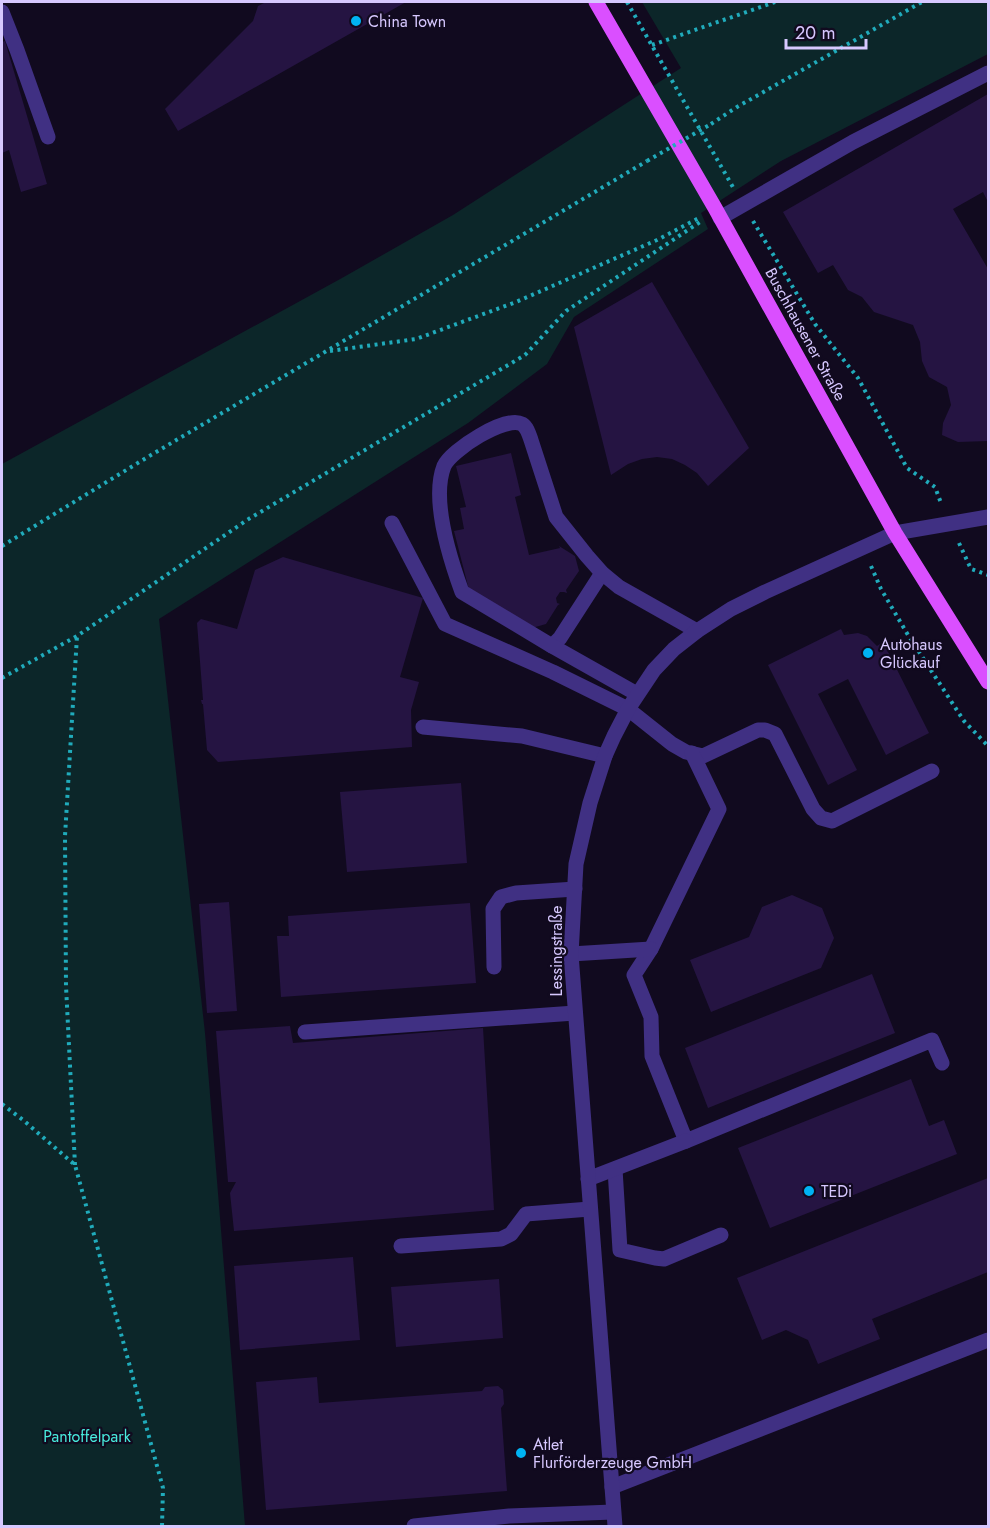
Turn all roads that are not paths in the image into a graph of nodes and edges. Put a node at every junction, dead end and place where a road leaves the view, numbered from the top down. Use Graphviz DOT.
graph roads {
  1 [pos="596,2"];
  2 [pos="2,12"];
  3 [pos="988,73"];
  4 [pos="48,137"];
  5 [pos="718,213"];
  6 [pos="988,517"];
  7 [pos="392,523"];
  8 [pos="895,533"];
  9 [pos="602,573"];
  10 [pos="697,631"];
  11 [pos="552,646"];
  12 [pos="988,682"];
  13 [pos="637,694"];
  14 [pos="628,709"];
  15 [pos="423,728"];
  16 [pos="692,753"];
  17 [pos="605,756"];
  18 [pos="932,771"];
  19 [pos="575,889"];
  20 [pos="651,949"];
  21 [pos="571,954"];
  22 [pos="494,967"];
  23 [pos="575,1013"];
  24 [pos="305,1032"];
  25 [pos="942,1063"];
  26 [pos="686,1141"];
  27 [pos="615,1169"];
  28 [pos="588,1179"];
  29 [pos="590,1209"];
  30 [pos="721,1235"];
  31 [pos="401,1246"];
  32 [pos="621,1250"];
  33 [pos="594,1257"];
  34 [pos="988,1340"];
  35 [pos="612,1486"];
  36 [pos="614,1519"];
  37 [pos="414,1527"];
  1 -- 5 [label="main road, Buschhausener Straße"];
  2 -- 4 [label="street"];
  3 -- 5 [label="street"];
  5 -- 8 [label="main road, Buschhausener Straße"];
  6 -- 8 [label="street, Lessingstraße"];
  7 -- 14 [label="street"];
  8 -- 10 [label="street, Lessingstraße"];
  8 -- 12 [label="main road, Buschhausener Straße"];
  9 -- 10 [label="street"];
  9 -- 11 [label="street"];
  9 -- 11 [label="street"];
  10 -- 13 [label="street, Lessingstraße"];
  11 -- 13 [label="street"];
  13 -- 14 [label="street, Lessingstraße"];
  14 -- 16 [label="street"];
  14 -- 17 [label="street, Lessingstraße"];
  15 -- 17 [label="street"];
  16 -- 18 [label="street"];
  16 -- 20 [label="street"];
  17 -- 19 [label="street, Lessingstraße"];
  19 -- 21 [label="street, Lessingstraße"];
  19 -- 22 [label="street"];
  20 -- 21 [label="street"];
  20 -- 26 [label="street"];
  21 -- 23 [label="street, Lessingstraße"];
  23 -- 24 [label="street"];
  23 -- 28 [label="street, Lessingstraße"];
  25 -- 26 [label="street"];
  26 -- 27 [label="street"];
  27 -- 28 [label="street"];
  27 -- 32 [label="street"];
  28 -- 29 [label="street, Lessingstraße"];
  29 -- 31 [label="street"];
  29 -- 33 [label="street, Lessingstraße"];
  30 -- 32 [label="street"];
  32 -- 33 [label="street"];
  33 -- 35 [label="street, Lessingstraße"];
  34 -- 35 [label="street"];
  35 -- 36 [label="street, Lessingstraße"];
  36 -- 37 [label="street"];
}
